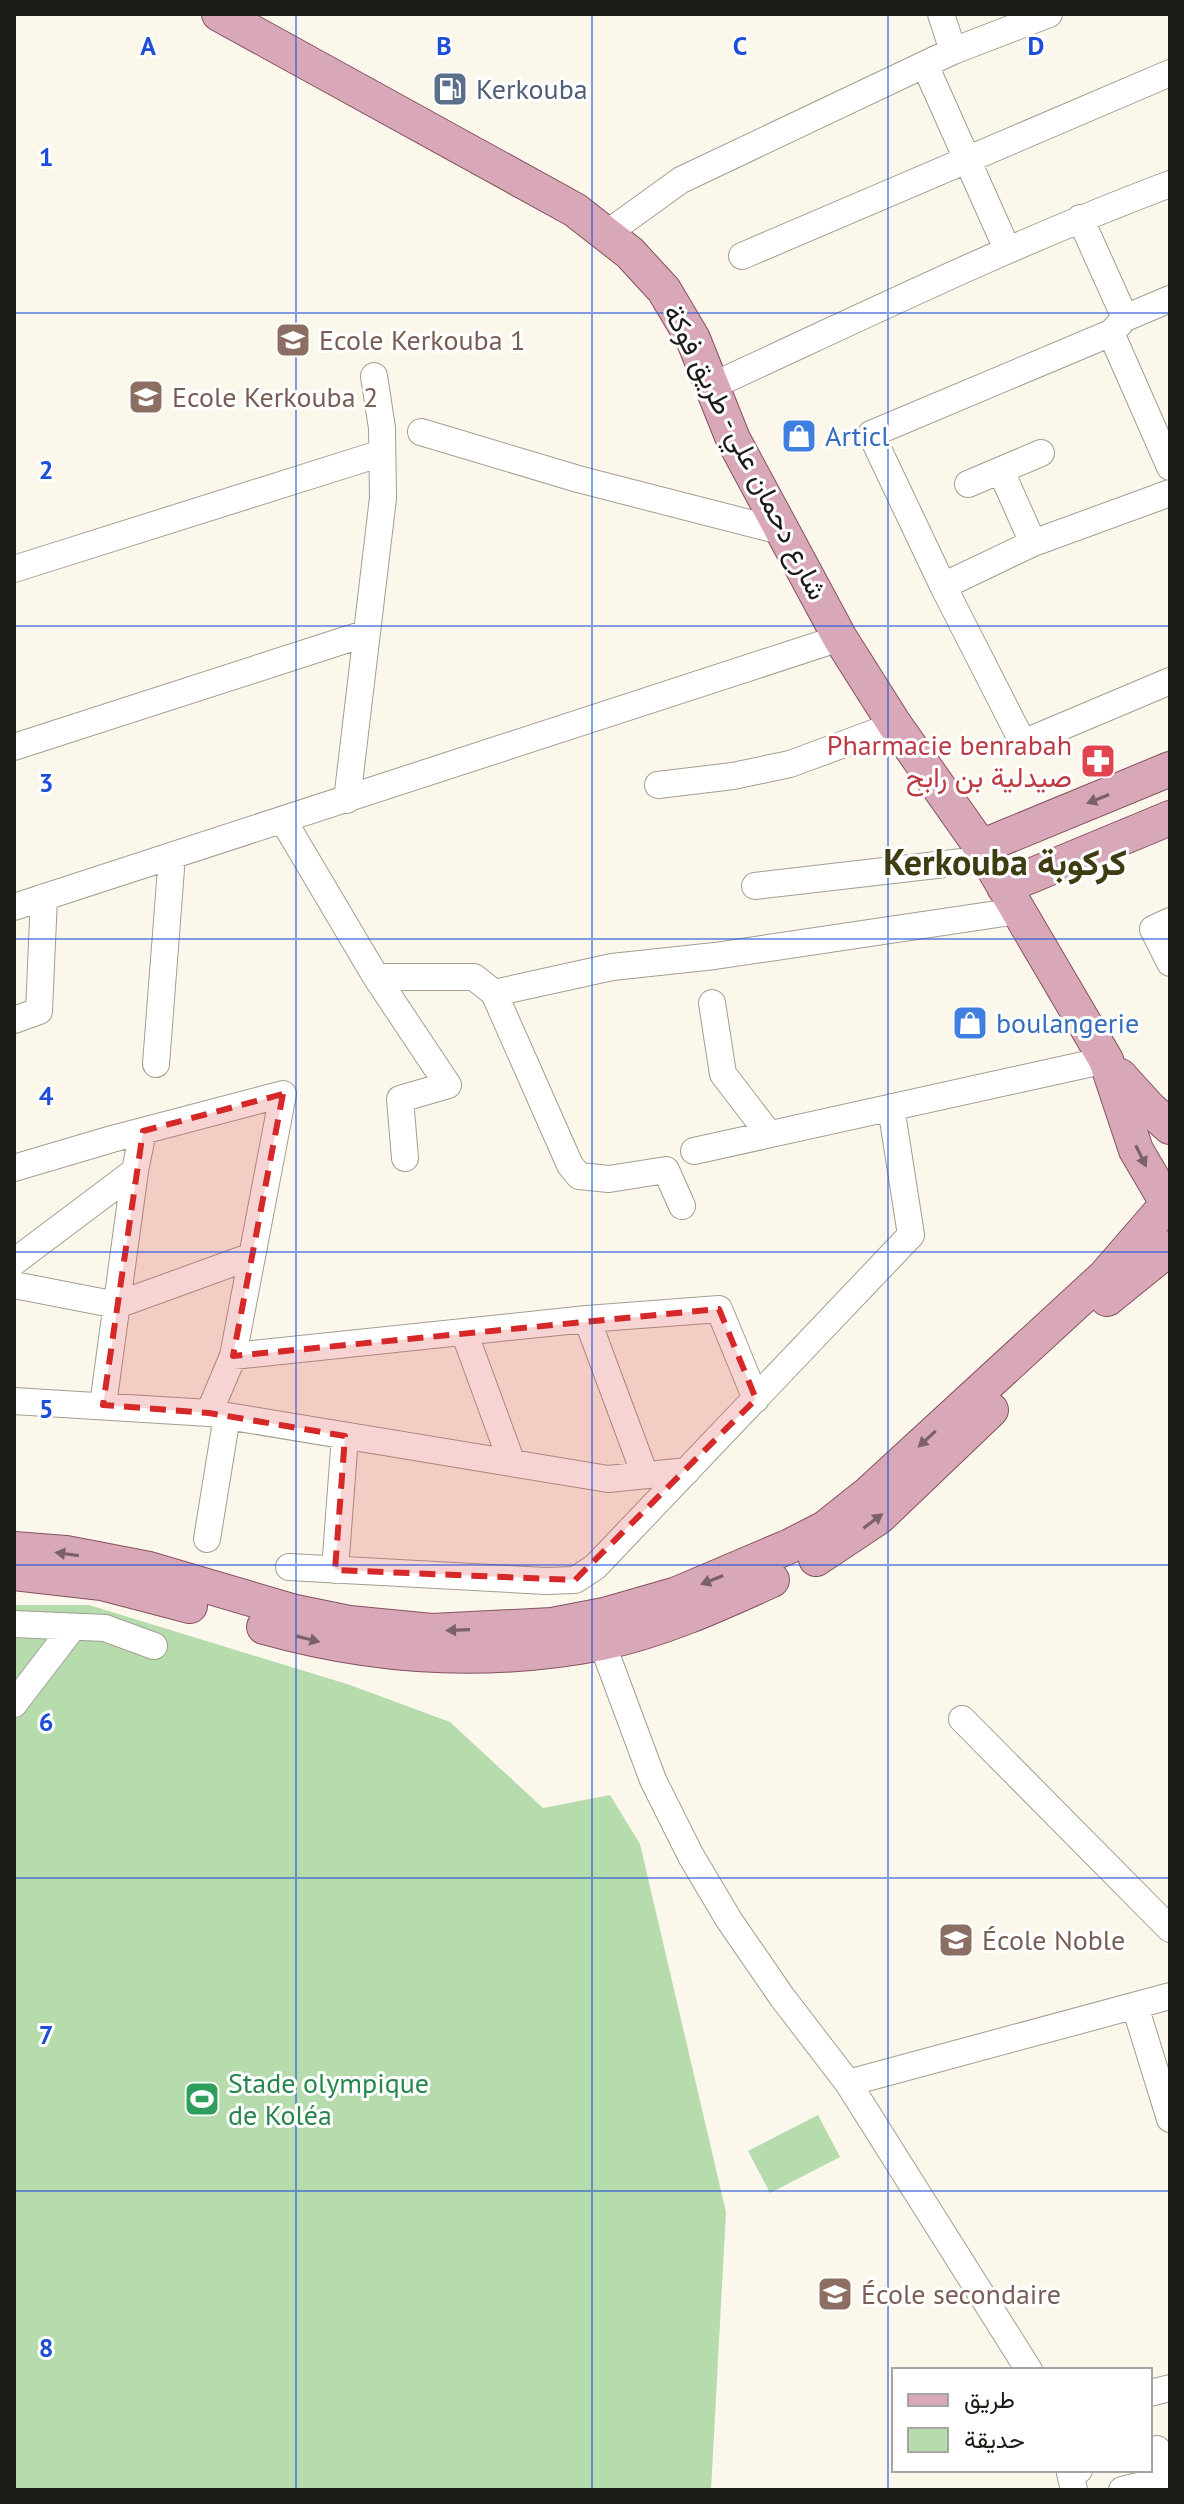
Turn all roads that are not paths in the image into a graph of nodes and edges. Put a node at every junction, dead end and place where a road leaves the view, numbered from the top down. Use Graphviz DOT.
graph roads {
  1 [pos="219,14"];
  2 [pos="941,14"];
  3 [pos="1049,14"];
  4 [pos="953,51"];
  5 [pos="925,65"];
  6 [pos="1170,73"];
  7 [pos="967,160"];
  8 [pos="1170,184"];
  9 [pos="1080,218"];
  10 [pos="606,234"];
  11 [pos="1007,249"];
  12 [pos="742,256"];
  13 [pos="1170,299"];
  14 [pos="1118,325"];
  15 [pos="374,376"];
  16 [pos="712,386"];
  17 [pos="421,432"];
  18 [pos="382,453"];
  19 [pos="1041,453"];
  20 [pos="1170,467"];
  21 [pos="1001,471"];
  22 [pos="968,484"];
  23 [pos="1170,493"];
  24 [pos="780,531"];
  25 [pos="1033,543"];
  26 [pos="14,569"];
  27 [pos="943,586"];
  28 [pos="367,633"];
  29 [pos="840,638"];
  30 [pos="1170,681"];
  31 [pos="895,725"];
  32 [pos="14,747"];
  33 [pos="1170,769"];
  34 [pos="658,785"];
  35 [pos="347,800"];
  36 [pos="1170,818"];
  37 [pos="283,820"];
  38 [pos="172,856"];
  39 [pos="997,876"];
  40 [pos="755,886"];
  41 [pos="44,897"];
  42 [pos="14,907"];
  43 [pos="1170,921"];
  44 [pos="1170,963"];
  45 [pos="376,977"];
  46 [pos="494,993"];
  47 [pos="712,1003"];
  48 [pos="14,1020"];
  49 [pos="1106,1060"];
  50 [pos="156,1064"];
  51 [pos="891,1107"];
  52 [pos="1170,1127"];
  53 [pos="143,1131"];
  54 [pos="769,1134"];
  55 [pos="694,1151"];
  56 [pos="405,1158"];
  57 [pos="14,1168"];
  58 [pos="135,1171"];
  59 [pos="1166,1202"];
  60 [pos="682,1206"];
  61 [pos="1170,1248"];
  62 [pos="252,1256"];
  63 [pos="14,1262"];
  64 [pos="14,1285"];
  65 [pos="117,1305"];
  66 [pos="587,1319"];
  67 [pos="464,1332"];
  68 [pos="233,1356"];
  69 [pos="756,1399"];
  70 [pos="14,1401"];
  71 [pos="103,1405"];
  72 [pos="218,1415"];
  73 [pos="345,1436"];
  74 [pos="512,1463"];
  75 [pos="687,1471"];
  76 [pos="645,1475"];
  77 [pos="207,1539"];
  78 [pos="14,1549"];
  79 [pos="289,1567"];
  80 [pos="335,1570"];
  81 [pos="14,1573"];
  82 [pos="14,1624"];
  83 [pos="73,1627"];
  84 [pos="602,1643"];
  85 [pos="154,1646"];
  86 [pos="14,1704"];
  87 [pos="962,1719"];
  88 [pos="1170,1929"];
  89 [pos="1170,1996"];
  90 [pos="1135,2006"];
  91 [pos="848,2083"];
  92 [pos="1170,2119"];
  93 [pos="1028,2368"];
  94 [pos="1152,2450"];
  95 [pos="1073,2472"];
  96 [pos="1074,2490"];
  97 [pos="1122,2490"];
  1 -- 10 [label="main road, شارع دحمان علي - طريق فوكة"];
  2 -- 4 [label="street"];
  3 -- 4 [label="street"];
  4 -- 5 [label="street"];
  5 -- 7 [label="street"];
  5 -- 10 [label="street"];
  6 -- 7 [label="street"];
  7 -- 11 [label="street"];
  7 -- 12 [label="street"];
  8 -- 9 [label="street"];
  9 -- 11 [label="street"];
  9 -- 14 [label="street"];
  10 -- 16 [label="main road, شارع دحمان علي - طريق فوكة"];
  11 -- 16 [label="street"];
  13 -- 14 [label="street"];
  14 -- 20 [label="street"];
  14 -- 27 [label="street"];
  15 -- 18 [label="street"];
  16 -- 24 [label="main road, شارع دحمان علي - طريق فوكة"];
  17 -- 24 [label="street"];
  18 -- 26 [label="street"];
  18 -- 28 [label="street"];
  19 -- 21 [label="street"];
  21 -- 22 [label="street"];
  21 -- 25 [label="street"];
  23 -- 25 [label="street"];
  24 -- 29 [label="main road, شارع دحمان علي - طريق فوكة"];
  25 -- 27 [label="street"];
  27 -- 30 [label="street"];
  28 -- 32 [label="street"];
  28 -- 35 [label="street"];
  29 -- 31 [label="main road, شارع دحمان علي - طريق فوكة"];
  29 -- 35 [label="street"];
  31 -- 34 [label="street"];
  31 -- 39 [label="main road, شارع دحمان علي - طريق فوكة"];
  33 -- 39 [label="main road, one-way"];
  35 -- 37 [label="street"];
  36 -- 39 [label="main road"];
  37 -- 38 [label="street"];
  37 -- 45 [label="street"];
  38 -- 41 [label="street"];
  38 -- 50 [label="street"];
  39 -- 40 [label="street"];
  39 -- 46 [label="street"];
  39 -- 49 [label="main road, شارع دحمان علي - طريق فوكة"];
  41 -- 42 [label="street"];
  41 -- 48 [label="street"];
  43 -- 44 [label="street"];
  45 -- 46 [label="street"];
  45 -- 56 [label="street"];
  46 -- 60 [label="street"];
  47 -- 54 [label="street"];
  49 -- 51 [label="street"];
  49 -- 52 [label="main road, شارع دحمان علي - طريق فوكة"];
  49 -- 59 [label="main road, شارع دحمان علي - طريق فوكة, one-way"];
  51 -- 54 [label="street"];
  51 -- 69 [label="street"];
  53 -- 57 [label="street"];
  53 -- 58 [label="street"];
  53 -- 62 [label="street"];
  54 -- 55 [label="street"];
  58 -- 63 [label="street"];
  58 -- 65 [label="street"];
  59 -- 78 [label="main road, one-way"];
  84 -- 61 [label="main road, one-way"];
  62 -- 65 [label="street"];
  62 -- 68 [label="street"];
  64 -- 65 [label="street"];
  65 -- 71 [label="street"];
  66 -- 67 [label="street"];
  66 -- 69 [label="street"];
  66 -- 76 [label="street"];
  67 -- 68 [label="street"];
  67 -- 74 [label="street"];
  68 -- 72 [label="street"];
  69 -- 75 [label="street"];
  70 -- 71 [label="street"];
  71 -- 72 [label="street"];
  72 -- 73 [label="street"];
  72 -- 77 [label="street"];
  73 -- 74 [label="street"];
  73 -- 80 [label="street"];
  74 -- 76 [label="street"];
  75 -- 76 [label="street"];
  75 -- 80 [label="street"];
  79 -- 80 [label="street"];
  81 -- 84 [label="main road, one-way"];
  82 -- 83 [label="street"];
  83 -- 85 [label="street"];
  83 -- 86 [label="street"];
  84 -- 91 [label="street"];
  87 -- 88 [label="street"];
  89 -- 90 [label="street"];
  90 -- 91 [label="street"];
  90 -- 92 [label="street"];
  91 -- 93 [label="street"];
  94 -- 97 [label="street"];
  95 -- 96 [label="street"];
}
